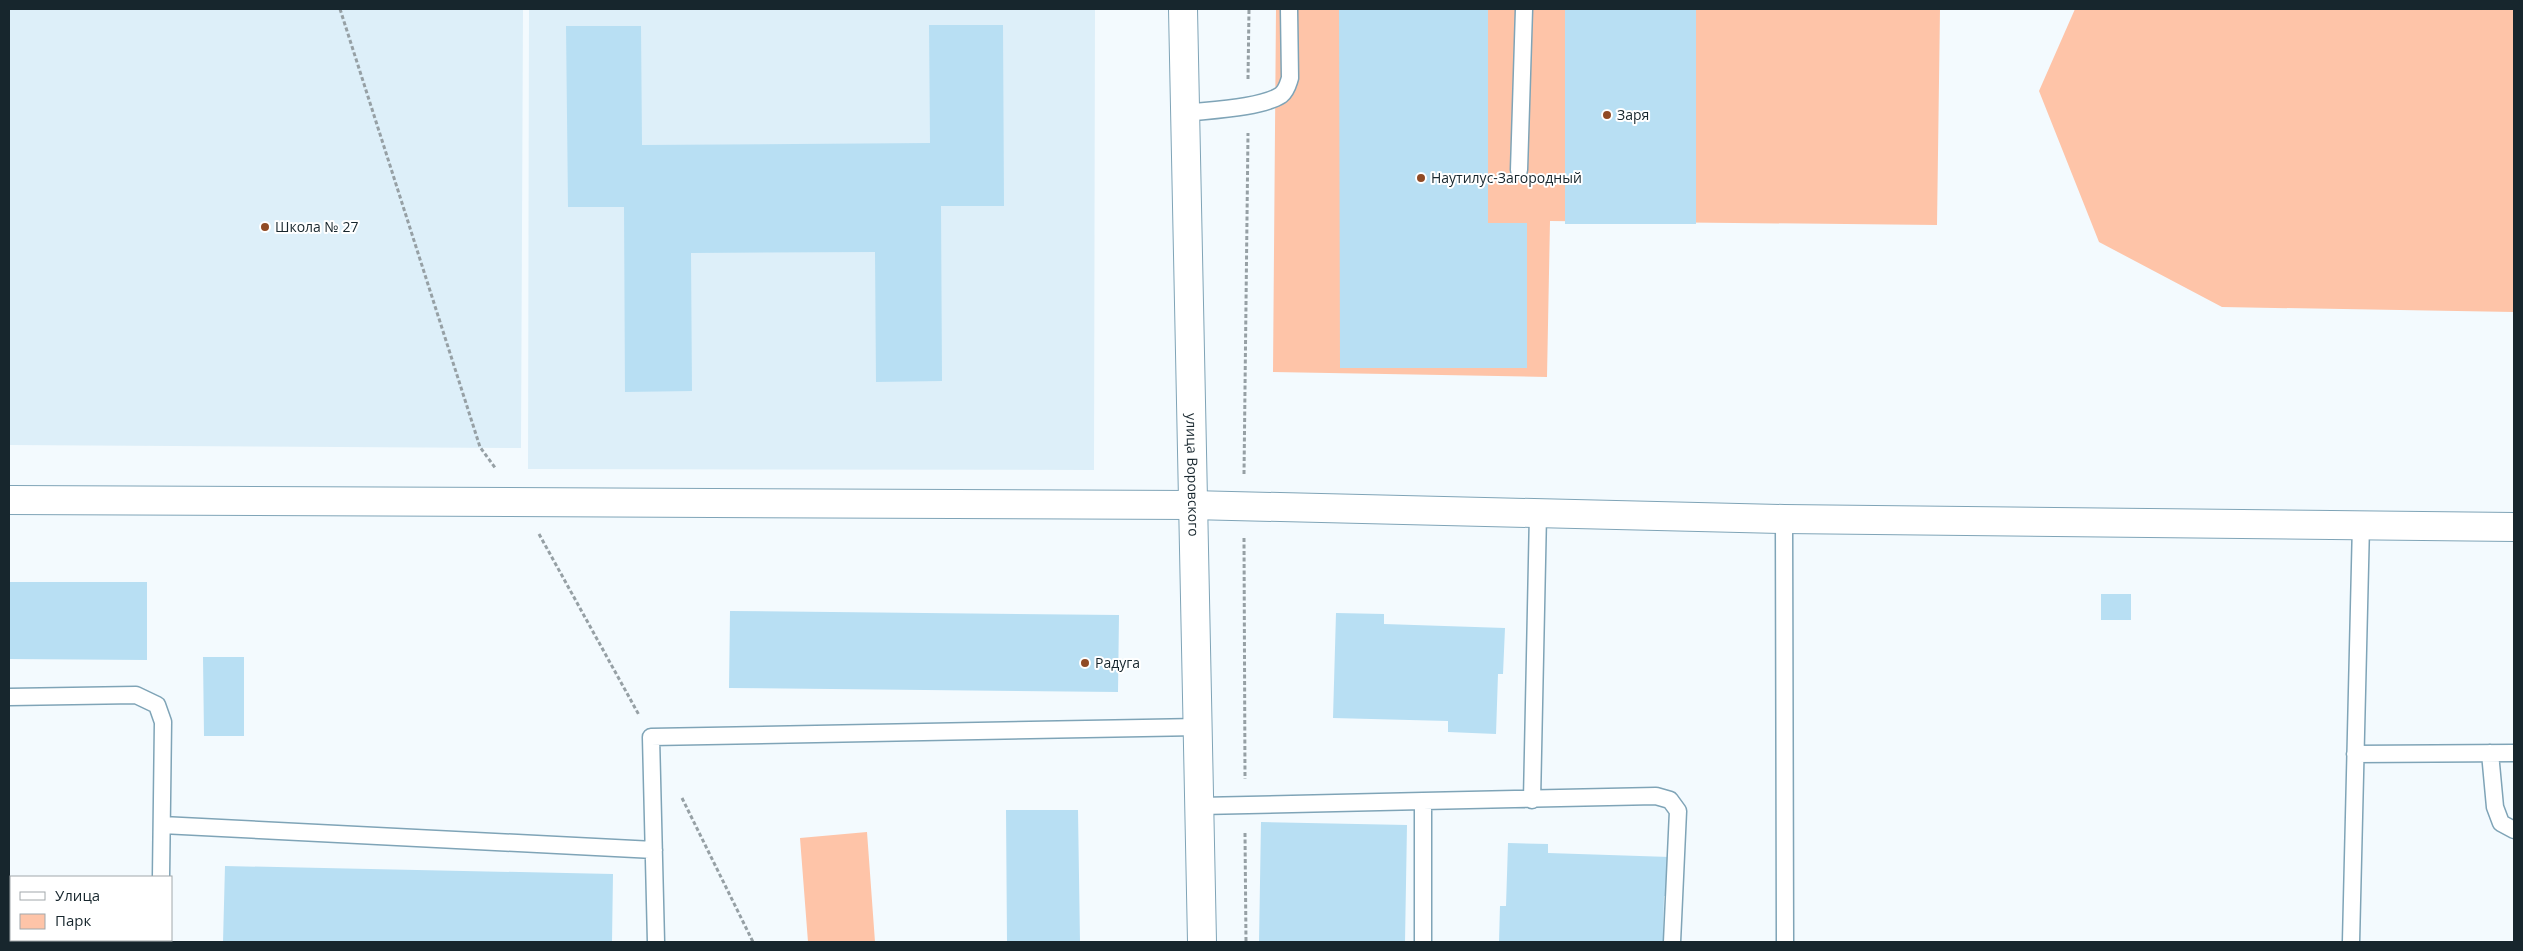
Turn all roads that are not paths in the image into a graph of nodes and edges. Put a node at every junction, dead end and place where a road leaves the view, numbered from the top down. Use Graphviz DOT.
graph roads {
  1 [pos="1183,9"];
  2 [pos="1289,9"];
  3 [pos="1524,9"];
  4 [pos="1185,113"];
  5 [pos="1519,170"];
  6 [pos="9,500"];
  7 [pos="1192,505"];
  8 [pos="1538,513"];
  9 [pos="1784,519"];
  10 [pos="2361,524"];
  11 [pos="2514,527"];
  12 [pos="9,697"];
  13 [pos="1199,727"];
  14 [pos="2490,753"];
  15 [pos="2514,753"];
  16 [pos="2355,754"];
  17 [pos="1423,800"];
  18 [pos="1532,800"];
  19 [pos="1200,806"];
  20 [pos="162,825"];
  21 [pos="2514,830"];
  22 [pos="654,850"];
  23 [pos="161,876"];
  24 [pos="656,942"];
  25 [pos="1202,942"];
  26 [pos="1422,942"];
  27 [pos="1672,942"];
  28 [pos="1785,942"];
  29 [pos="2351,942"];
  1 -- 4 [label="street, улица Воровского"];
  2 -- 4 [label="lane"];
  3 -- 5 [label="lane"];
  4 -- 7 [label="street, улица Воровского"];
  6 -- 7 [label="street"];
  7 -- 8 [label="street"];
  7 -- 13 [label="street, улица Воровского"];
  8 -- 9 [label="street"];
  8 -- 18 [label="lane"];
  9 -- 10 [label="street"];
  9 -- 28 [label="lane"];
  10 -- 11 [label="street"];
  10 -- 16 [label="lane"];
  12 -- 20 [label="lane"];
  13 -- 19 [label="street, улица Воровского"];
  13 -- 22 [label="lane"];
  14 -- 15 [label="lane"];
  14 -- 16 [label="lane"];
  14 -- 21 [label="lane"];
  16 -- 29 [label="lane"];
  17 -- 18 [label="lane"];
  17 -- 19 [label="lane"];
  17 -- 26 [label="lane"];
  18 -- 27 [label="lane"];
  19 -- 25 [label="street, улица Воровского"];
  20 -- 22 [label="lane"];
  20 -- 23 [label="lane"];
  22 -- 24 [label="lane"];
}
